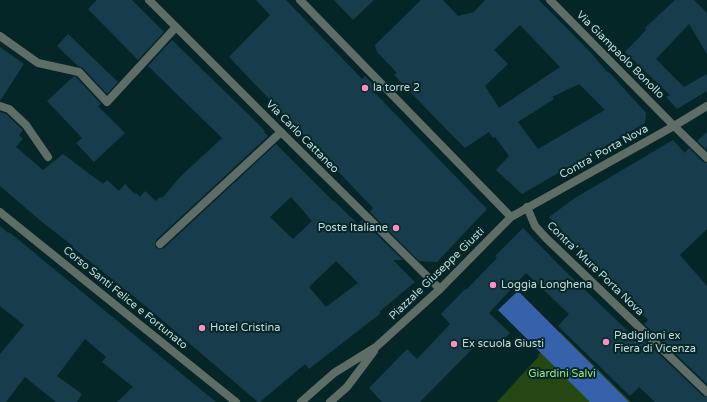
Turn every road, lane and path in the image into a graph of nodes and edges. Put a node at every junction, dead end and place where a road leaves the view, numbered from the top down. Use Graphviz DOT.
graph roads {
  1 [pos="149,0"];
  2 [pos="300,0"];
  3 [pos="550,0"];
  4 [pos="176,27"];
  5 [pos="0,36"];
  6 [pos="0,106"];
  7 [pos="707,106"];
  8 [pos="674,126"];
  9 [pos="281,132"];
  10 [pos="48,157"];
  11 [pos="707,158"];
  12 [pos="528,207"];
  13 [pos="0,212"];
  14 [pos="511,217"];
  15 [pos="160,244"];
  16 [pos="440,289"];
  17 [pos="376,347"];
  18 [pos="707,392"];
  19 [pos="236,402"];
  20 [pos="301,402"];
  21 [pos="330,402"];
  1 -- 4 [label="street, Via Carlo Cattaneo"];
  2 -- 14 [label="street"];
  3 -- 8 [label="street, Via Giampaolo Bonollo"];
  4 -- 5 [label="street"];
  4 -- 9 [label="street, Via Carlo Cattaneo"];
  6 -- 10 [label="street"];
  7 -- 8 [label="street, Contra' Porta Nova"];
  8 -- 11 [label="street, Via Giampaolo Bonollo"];
  8 -- 12 [label="street, Contra' Porta Nova"];
  9 -- 15 [label="street"];
  9 -- 16 [label="street, Via Carlo Cattaneo"];
  12 -- 14 [label="street, Contra' Porta Nova"];
  12 -- 18 [label="street, Contra' Mure Porta Nova"];
  13 -- 19 [label="street, Corso Santi Felice e Fortunato"];
  14 -- 16 [label="street, Piazzale Giuseppe Giusti"];
  16 -- 17 [label="street, Piazzale Giuseppe Giusti"];
  17 -- 20 [label="street, Piazzale Giuseppe Giusti"];
  17 -- 21 [label="street, Piazzale Giuseppe Giusti"];
}
